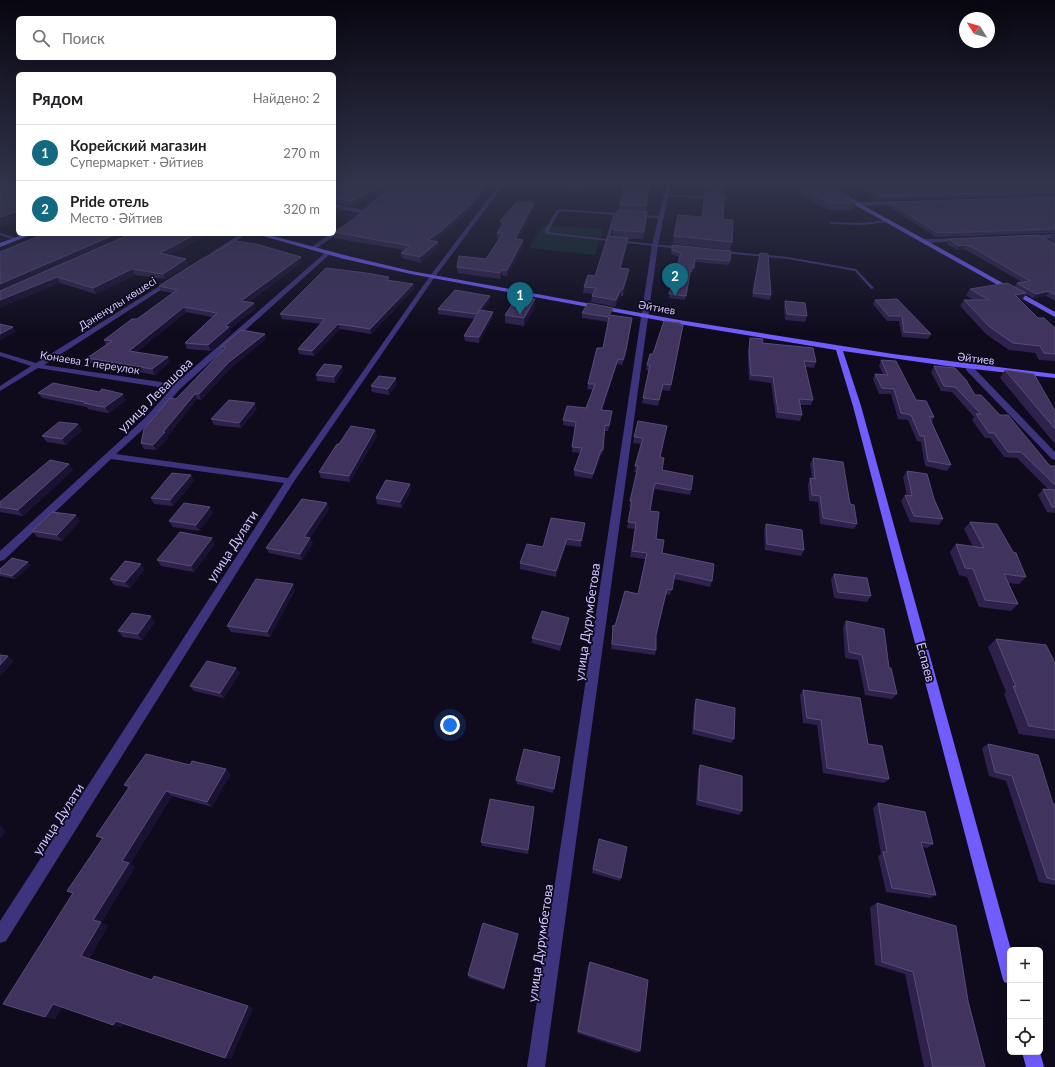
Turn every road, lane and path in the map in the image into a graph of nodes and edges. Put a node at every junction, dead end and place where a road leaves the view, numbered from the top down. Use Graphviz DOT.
graph roads {
  1 [pos="466,232"];
  2 [pos="547,232"];
  3 [pos="610,232"];
  4 [pos="658,232"];
  5 [pos="907,232"];
  6 [pos="1,235"];
  7 [pos="24,236"];
  8 [pos="241,236"];
  9 [pos="266,236"];
  10 [pos="331,236"];
  11 [pos="1055,236"];
  12 [pos="608,238"];
  13 [pos="1022,238"];
  14 [pos="1037,238"];
  15 [pos="15,239"];
  16 [pos="969,239"];
  17 [pos="924,241"];
  18 [pos="1049,243"];
  19 [pos="0,245"];
  20 [pos="656,245"];
  21 [pos="687,248"];
  22 [pos="312,249"];
  23 [pos="718,251"];
  24 [pos="328,253"];
  25 [pos="211,255"];
  26 [pos="177,276"];
  27 [pos="432,277"];
  28 [pos="872,288"];
  29 [pos="1055,315"];
  30 [pos="646,316"];
  31 [pos="839,349"];
  32 [pos="0,354"];
  33 [pos="37,366"];
  34 [pos="969,368"];
  35 [pos="1055,376"];
  36 [pos="177,388"];
  37 [pos="0,389"];
  38 [pos="110,456"];
  39 [pos="1055,457"];
  40 [pos="290,481"];
  41 [pos="0,557"];
  42 [pos="0,935"];
  43 [pos="1007,965"];
  44 [pos="1031,1055"];
  45 [pos="536,1067"];
  46 [pos="1034,1067"];
  1 -- 27 [label="street, улица Дулати"];
  2 -- 12 [label="lane"];
  3 -- 12 [label="lane"];
  4 -- 20 [label="street, улица Дурумбетова"];
  5 -- 17 [label="street"];
  6 -- 15 [label="lane"];
  7 -- 15 [label="street"];
  8 -- 25 [label="street"];
  9 -- 22 [label="street, Әйтиев"];
  10 -- 22 [label="street"];
  11 -- 14 [label="street"];
  12 -- 20 [label="lane"];
  13 -- 14 [label="street"];
  14 -- 18 [label="street"];
  15 -- 19 [label="street"];
  16 -- 17 [label="street"];
  17 -- 29 [label="street"];
  20 -- 21 [label="lane"];
  20 -- 30 [label="street, улица Дурумбетова"];
  22 -- 24 [label="street, Әйтиев"];
  23 -- 28 [label="lane"];
  24 -- 27 [label="street, Әйтиев"];
  24 -- 36 [label="street, улица Левашова"];
  26 -- 33 [label="street, Дәненұлы көшесі"];
  27 -- 30 [label="street, Әйтиев"];
  27 -- 40 [label="street, улица Дулати"];
  30 -- 31 [label="street, Әйтиев"];
  30 -- 45 [label="street, улица Дурумбетова"];
  31 -- 34 [label="street, Әйтиев"];
  31 -- 43 [label="street, Еспаев"];
  32 -- 33 [label="street, Конаева 1 переулок"];
  33 -- 36 [label="street, Конаева 1 переулок"];
  33 -- 37 [label="street, Дәненұлы көшесі"];
  34 -- 35 [label="street, Әйтиев"];
  34 -- 39 [label="street"];
  36 -- 38 [label="street, улица Левашова"];
  38 -- 40 [label="street"];
  38 -- 41 [label="street, улица Левашова"];
  40 -- 42 [label="street, улица Дулати"];
  44 -- 46 [label="street"];
}
